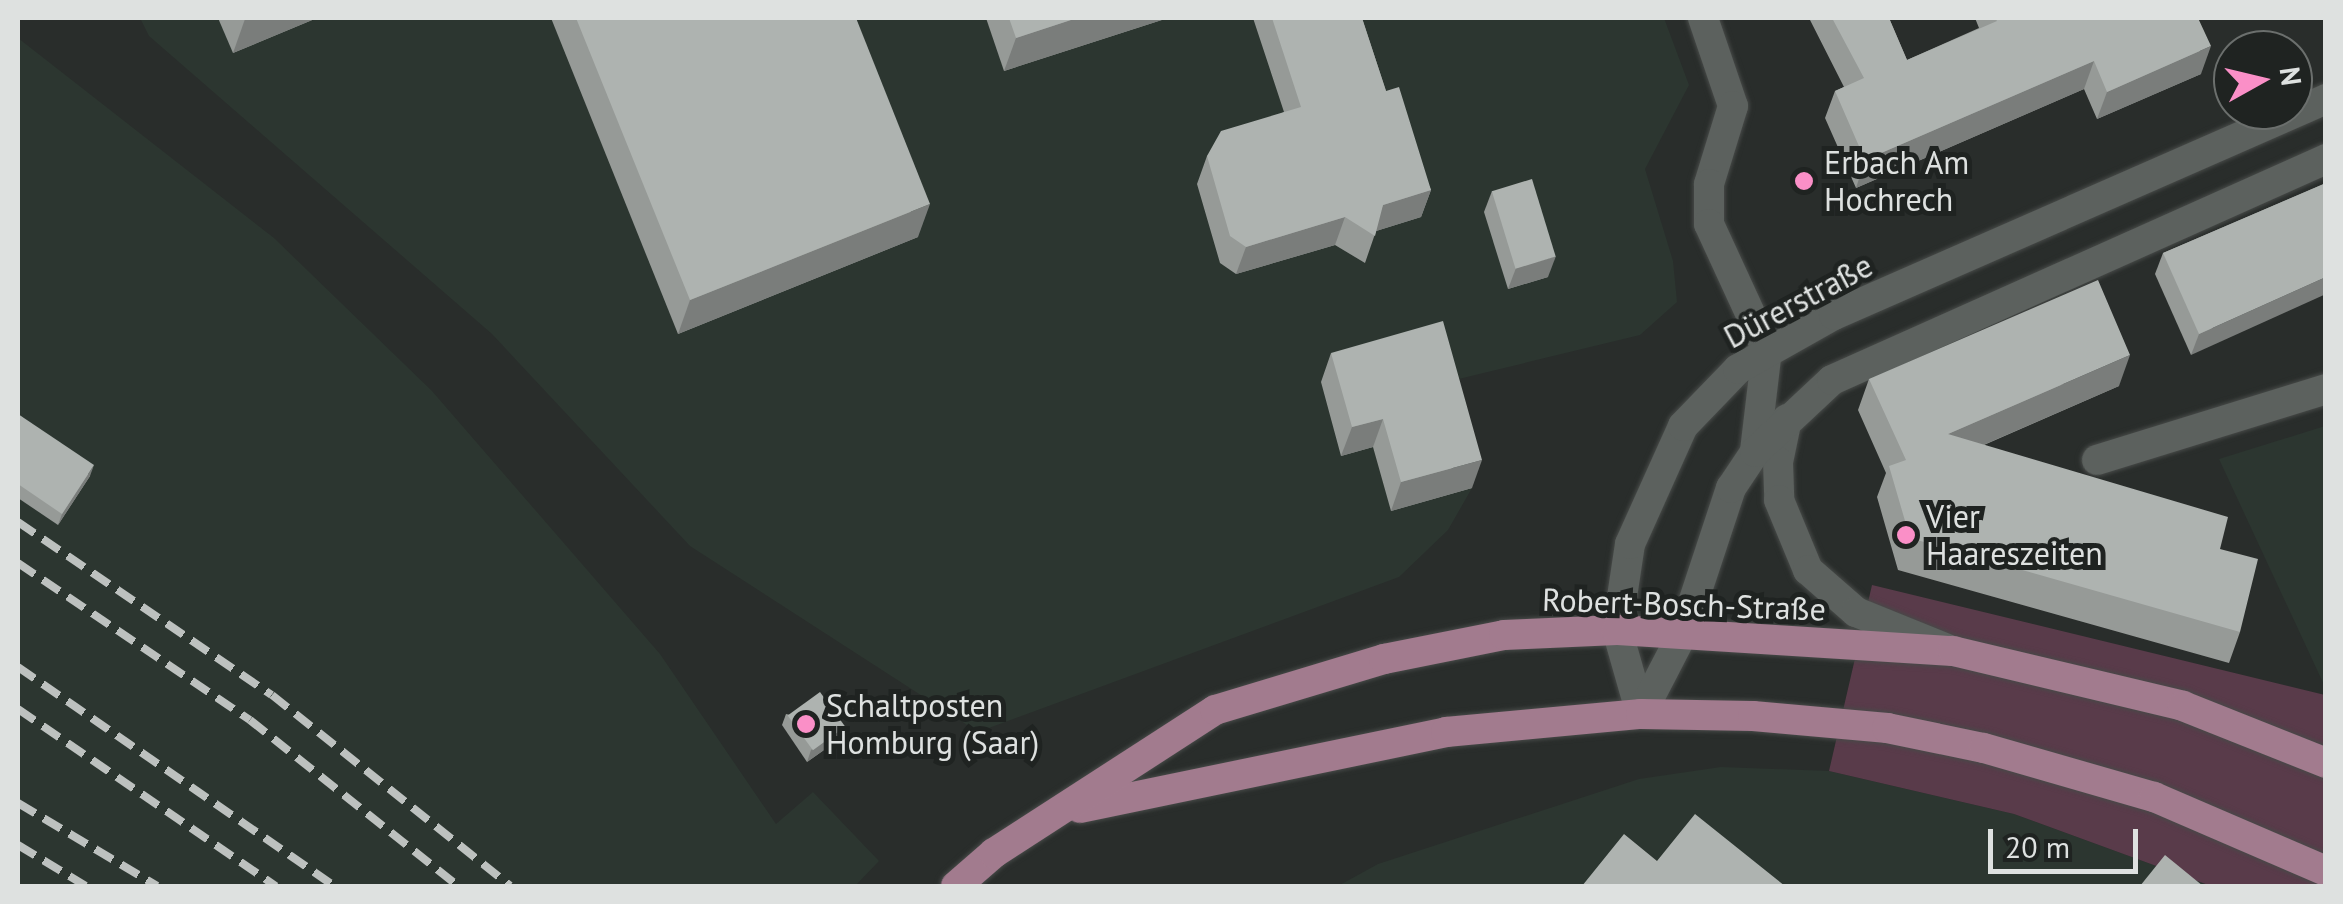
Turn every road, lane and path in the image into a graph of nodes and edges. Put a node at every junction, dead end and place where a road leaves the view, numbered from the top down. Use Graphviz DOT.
graph roads {
  1 [pos="1703,18"];
  2 [pos="2326,98"];
  3 [pos="2326,159"];
  4 [pos="1767,350"];
  5 [pos="2326,389"];
  6 [pos="1787,418"];
  7 [pos="1755,452"];
  8 [pos="2097,460"];
  9 [pos="1617,630"];
  10 [pos="1684,633"];
  11 [pos="1953,651"];
  12 [pos="1641,714"];
  13 [pos="2326,763"];
  14 [pos="1063,813"];
  15 [pos="2326,872"];
  16 [pos="958,884"];
  1 -- 4 [label="street"];
  2 -- 4 [label="street, Dürerstraße"];
  3 -- 6 [label="street"];
  4 -- 7 [label="street"];
  4 -- 9 [label="street, Dürerstraße"];
  5 -- 8 [label="street"];
  6 -- 7 [label="street"];
  6 -- 11 [label="street"];
  7 -- 10 [label="street"];
  9 -- 10 [label="main road, Robert-Bosch-Straße"];
  9 -- 12 [label="street, Dürerstraße"];
  9 -- 14 [label="main road, Robert-Bosch-Straße"];
  10 -- 11 [label="main road, Robert-Bosch-Straße"];
  10 -- 12 [label="street"];
  11 -- 13 [label="main road, Robert-Bosch-Straße"];
  12 -- 14 [label="main road, Robert-Bosch-Straße"];
  12 -- 15 [label="main road, Robert-Bosch-Straße"];
  14 -- 16 [label="main road, Robert-Bosch-Straße"];
}
